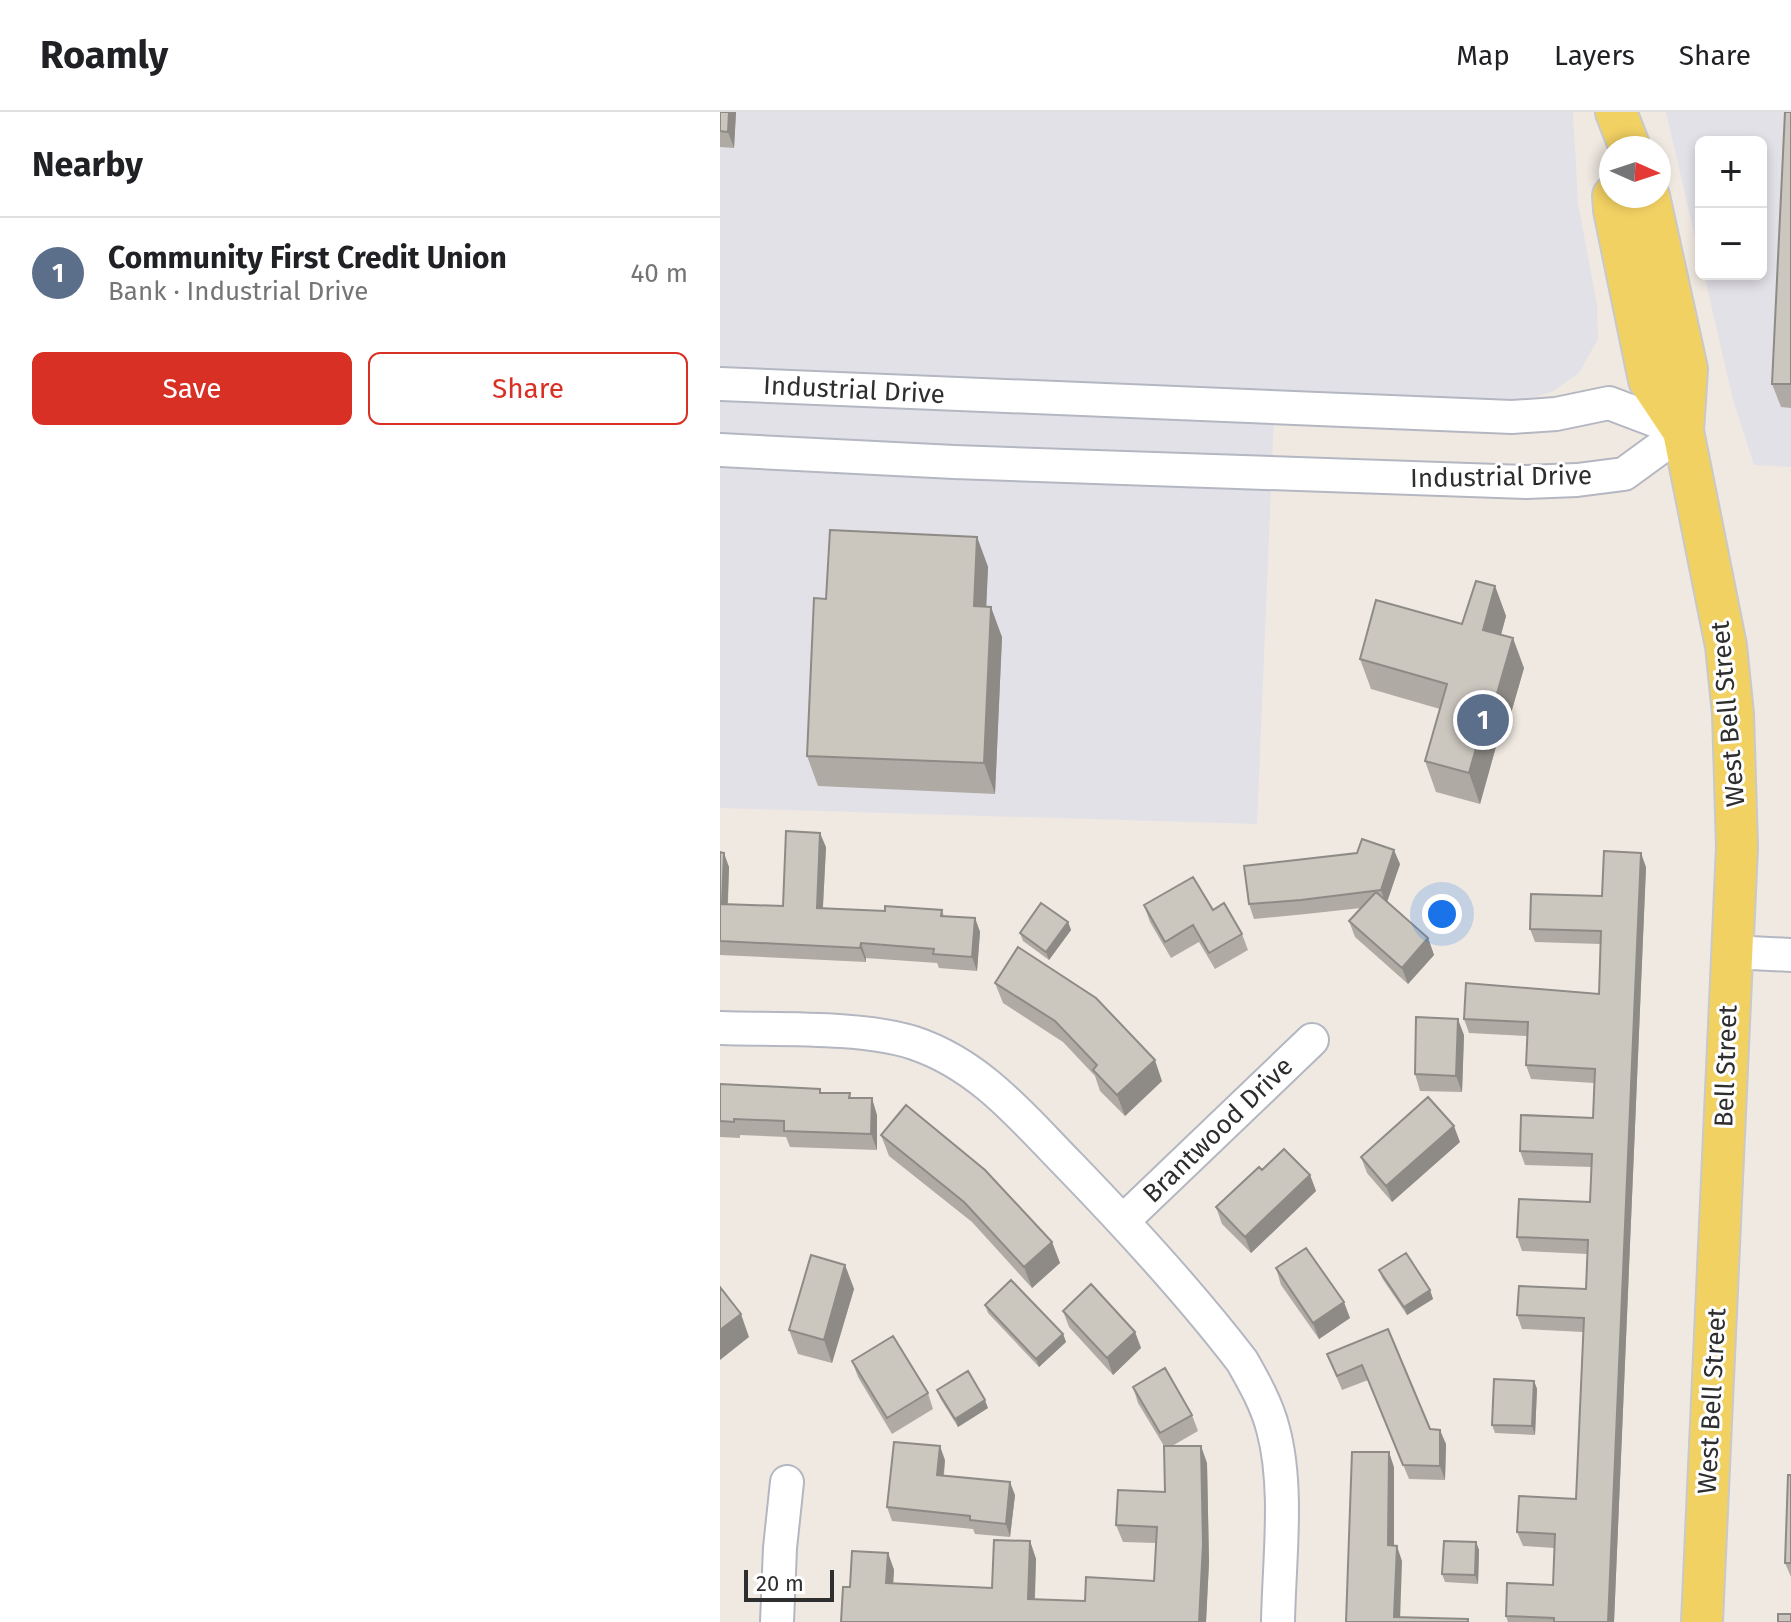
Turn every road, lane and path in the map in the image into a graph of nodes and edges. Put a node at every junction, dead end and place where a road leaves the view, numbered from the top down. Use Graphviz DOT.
graph roads {
  1 [pos="1609,112"];
  2 [pos="1616,112"];
  3 [pos="1610,136"];
  4 [pos="1625,136"];
  5 [pos="1614,208"];
  6 [pos="1652,208"];
  7 [pos="720,384"];
  8 [pos="1683,431"];
  9 [pos="720,450"];
  10 [pos="1731,952"];
  11 [pos="1791,955"];
  12 [pos="720,1028"];
  13 [pos="1312,1040"];
  14 [pos="1722,1180"];
  15 [pos="1123,1221"];
  16 [pos="787,1482"];
  17 [pos="777,1622"];
  18 [pos="1278,1622"];
  19 [pos="1702,1622"];
  1 -- 3 [label="main road"];
  2 -- 4 [label="main road"];
  5 -- 8 [label="main road, West Bell Street"];
  6 -- 8 [label="main road, West Bell Street"];
  7 -- 8 [label="street, Industrial Drive"];
  8 -- 9 [label="street, Industrial Drive"];
  8 -- 10 [label="main road, West Bell Street"];
  10 -- 11 [label="street"];
  10 -- 14 [label="main road, Bell Street"];
  12 -- 15 [label="street, Brantwood Drive"];
  13 -- 15 [label="street, Brantwood Drive"];
  14 -- 19 [label="main road, West Bell Street"];
  15 -- 18 [label="street, Brantwood Drive"];
  16 -- 17 [label="street"];
}
